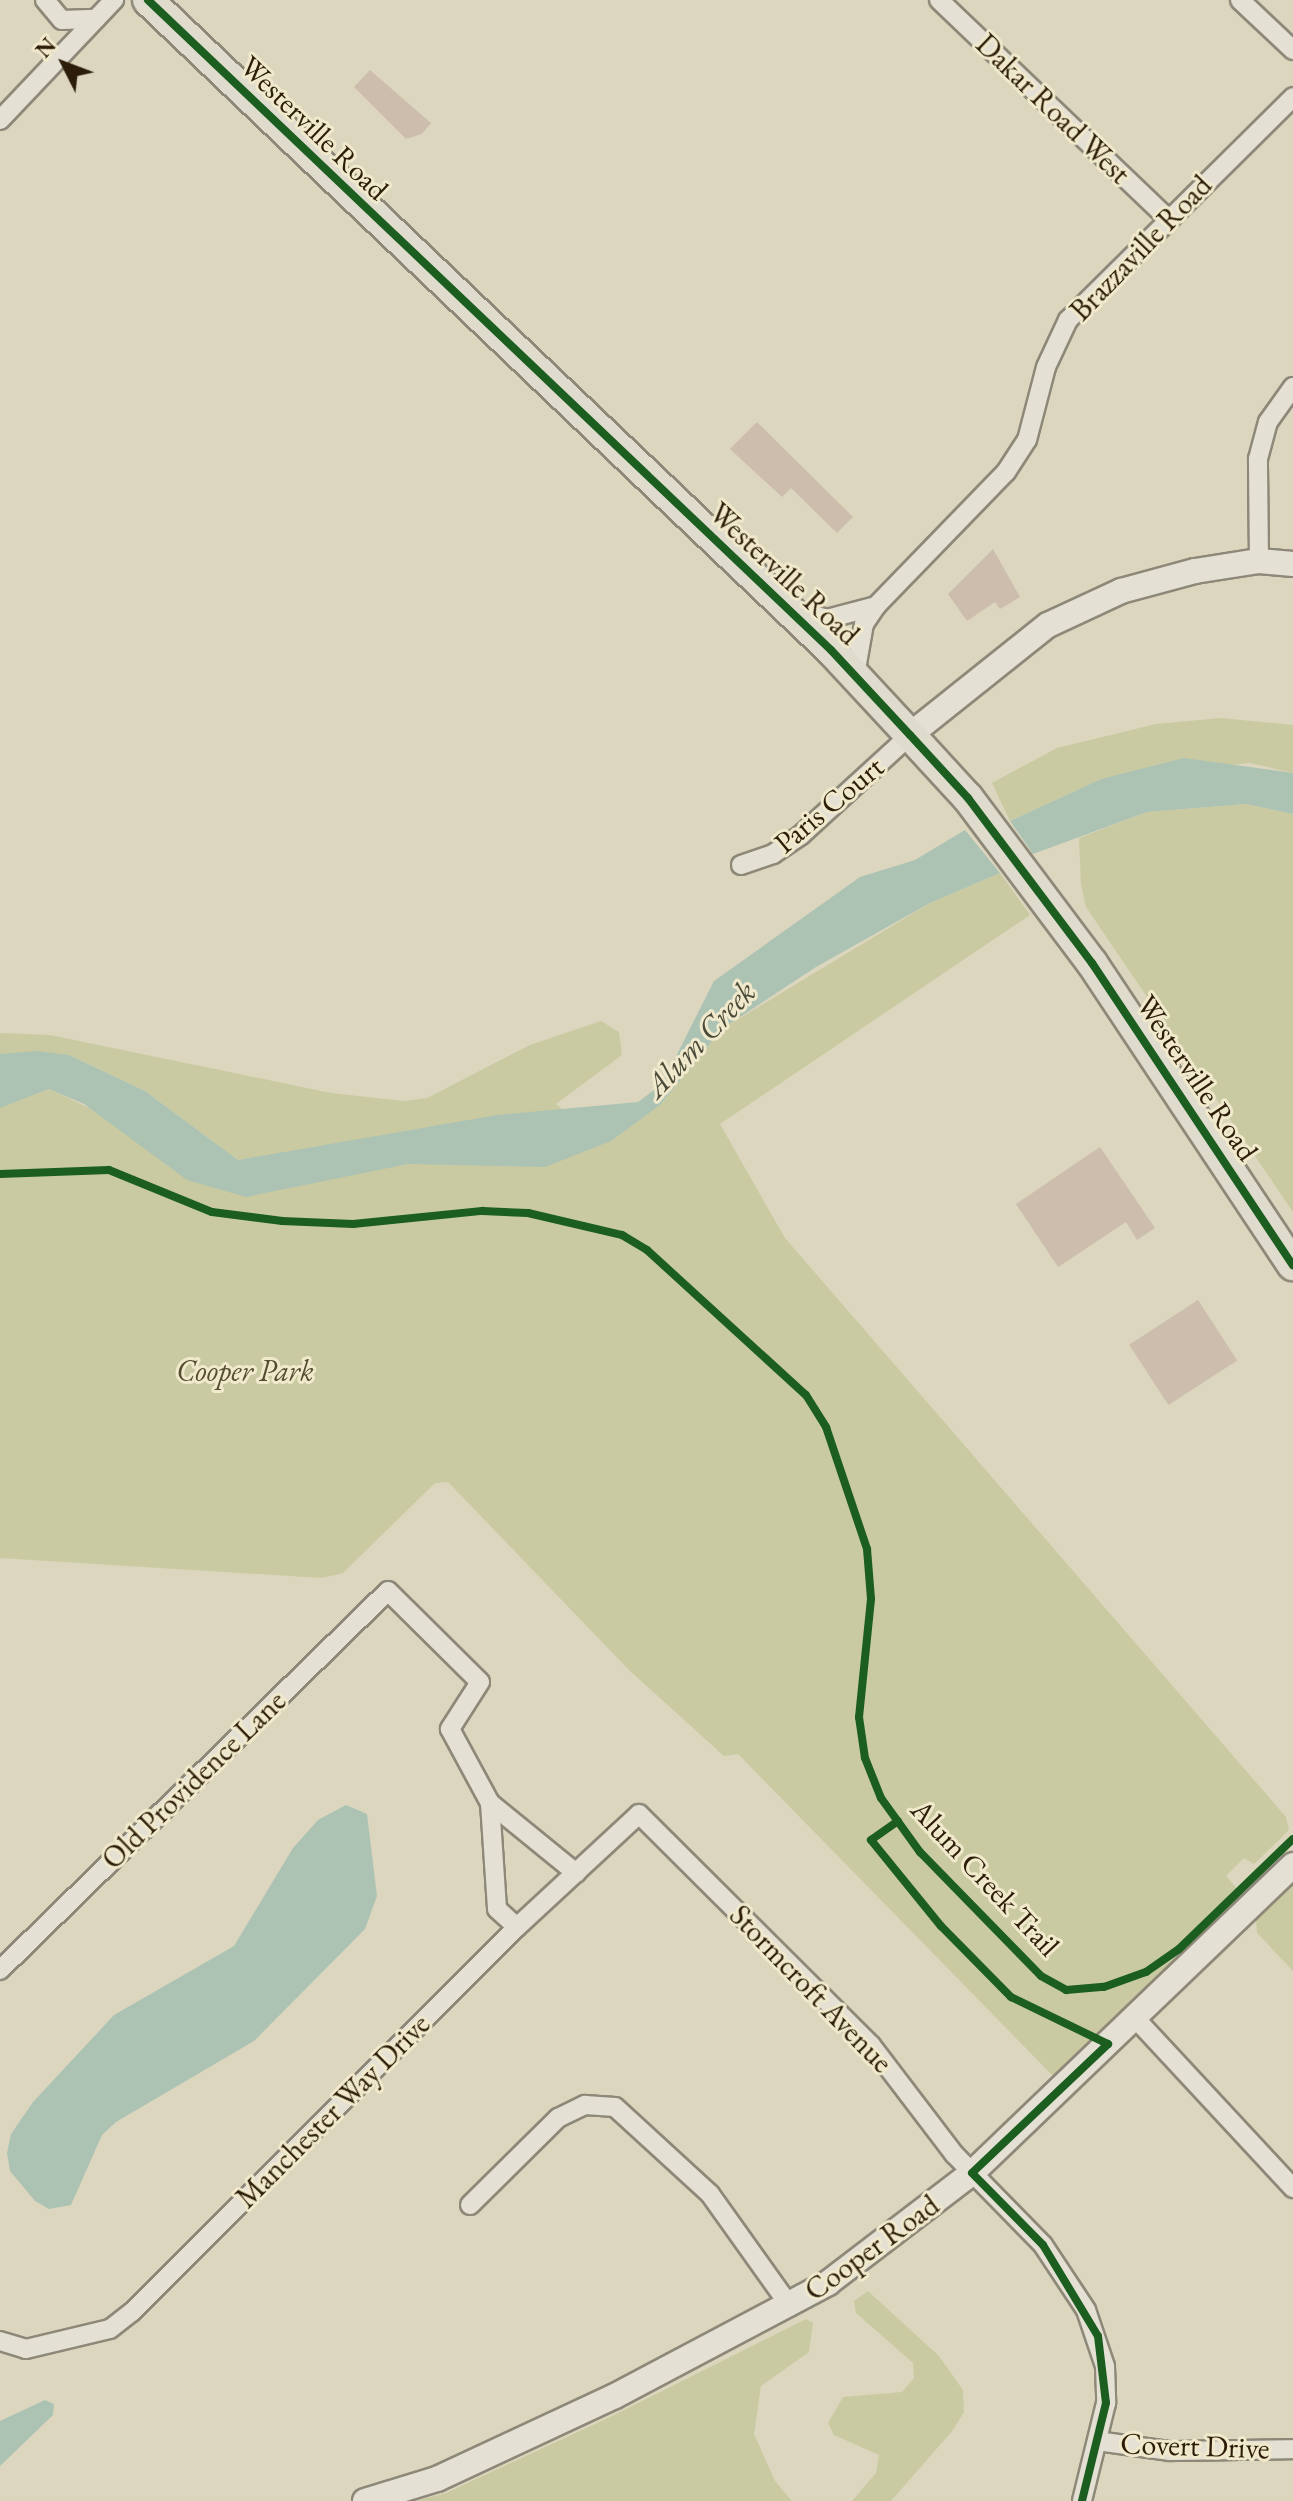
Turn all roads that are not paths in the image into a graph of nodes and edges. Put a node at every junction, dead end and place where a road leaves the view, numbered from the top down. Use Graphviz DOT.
graph roads {
  1 [pos="45,0"];
  2 [pos="114,0"];
  3 [pos="148,0"];
  4 [pos="939,0"];
  5 [pos="1240,0"];
  6 [pos="96,19"];
  7 [pos="1293,50"];
  8 [pos="1293,97"];
  9 [pos="0,120"];
  10 [pos="1167,218"];
  11 [pos="1293,387"];
  12 [pos="1259,561"];
  13 [pos="1293,564"];
  14 [pos="876,606"];
  15 [pos="783,607"];
  16 [pos="855,675"];
  17 [pos="910,735"];
  18 [pos="741,865"];
  19 [pos="1293,1265"];
  20 [pos="490,1803"];
  21 [pos="639,1814"];
  22 [pos="1293,1865"];
  23 [pos="576,1873"];
  24 [pos="517,1927"];
  25 [pos="0,1970"];
  26 [pos="1136,2019"];
  27 [pos="972,2173"];
  28 [pos="1293,2188"];
  29 [pos="470,2205"];
  30 [pos="790,2306"];
  31 [pos="0,2341"];
  32 [pos="1097,2441"];
  33 [pos="1293,2449"];
  34 [pos="365,2501"];
  35 [pos="1082,2501"];
  1 -- 6 [label="street"];
  2 -- 6 [label="street"];
  3 -- 15 [label="main road, Westerville Road"];
  4 -- 10 [label="street, Dakar Road West"];
  5 -- 7 [label="street"];
  6 -- 9 [label="street"];
  8 -- 10 [label="street, Brazzaville Road"];
  10 -- 14 [label="street, Brazzaville Road"];
  11 -- 12 [label="street"];
  12 -- 13 [label="street"];
  12 -- 17 [label="street"];
  14 -- 15 [label="street"];
  14 -- 16 [label="street, Brazzaville Road"];
  15 -- 16 [label="main road, Westerville Road"];
  16 -- 17 [label="main road, Westerville Road"];
  17 -- 18 [label="street, Paris Court"];
  17 -- 19 [label="main road, Westerville Road"];
  20 -- 23 [label="street"];
  20 -- 24 [label="street"];
  20 -- 25 [label="street, Old Providence Lane"];
  21 -- 23 [label="street, Manchester Way Drive"];
  21 -- 27 [label="street, Stormcroft Avenue"];
  22 -- 26 [label="street, Cooper Road"];
  23 -- 24 [label="street, Manchester Way Drive"];
  24 -- 31 [label="street, Manchester Way Drive"];
  26 -- 27 [label="street, Cooper Road"];
  26 -- 28 [label="street"];
  27 -- 30 [label="street, Cooper Road"];
  27 -- 32 [label="street, Stormcroft Avenue"];
  29 -- 30 [label="street"];
  30 -- 34 [label="street, Cooper Road"];
  32 -- 33 [label="street, Covert Drive"];
  32 -- 35 [label="street, Stormcroft Avenue"];
}
